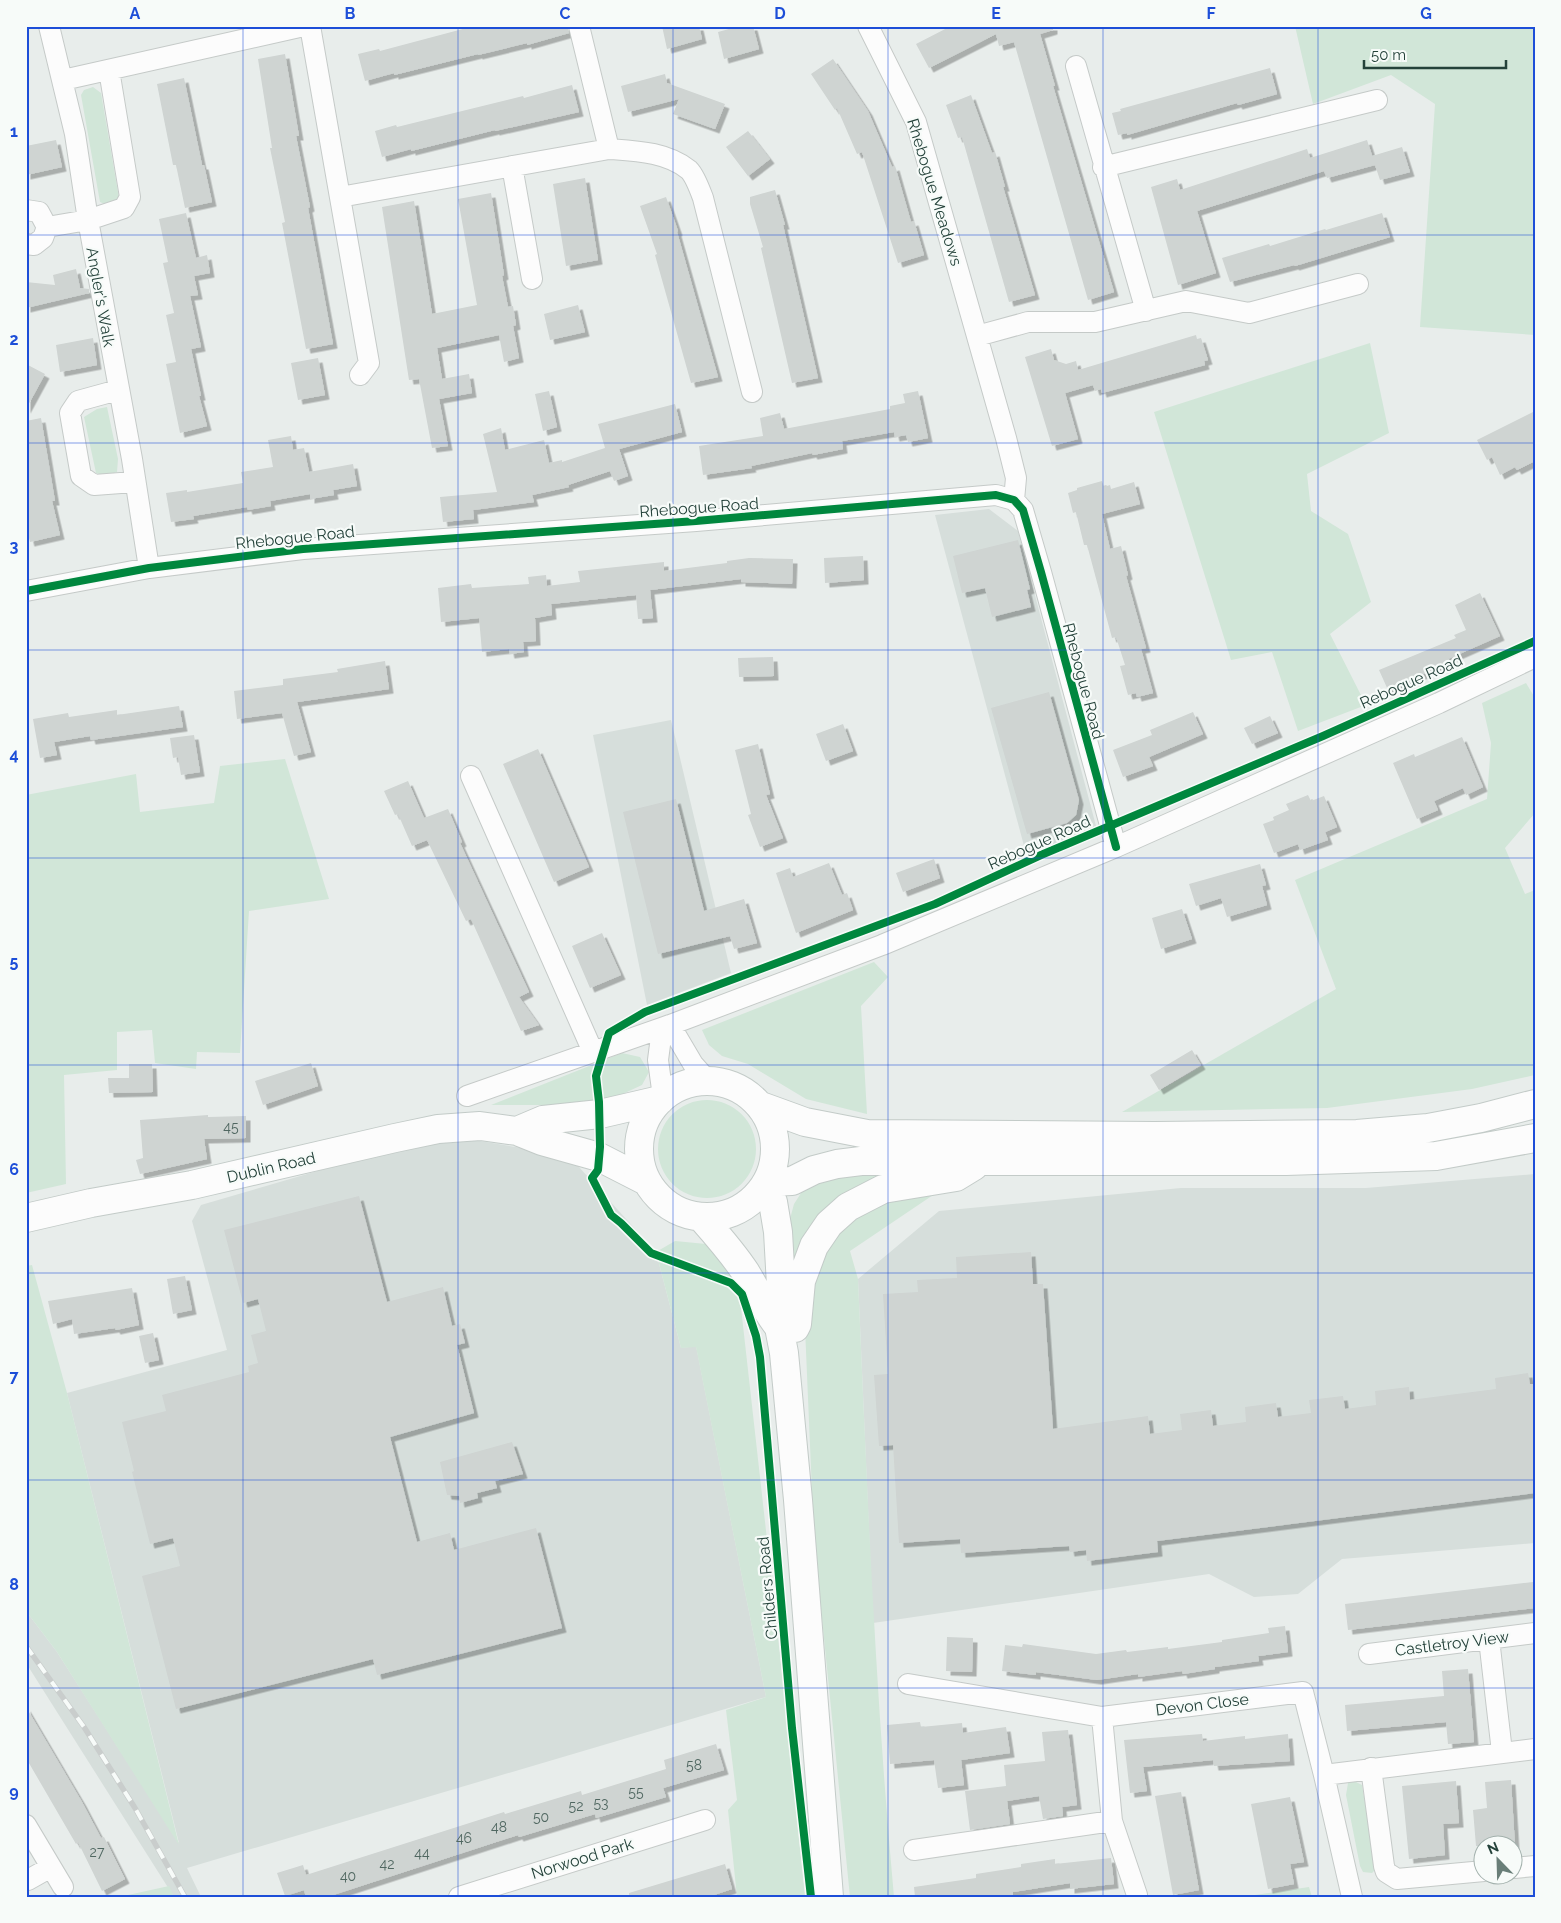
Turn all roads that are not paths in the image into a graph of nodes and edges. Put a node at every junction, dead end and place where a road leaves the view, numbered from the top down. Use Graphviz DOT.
graph roads {
  1 [pos="49,26"];
  2 [pos="304,26"];
  3 [pos="310,26"];
  4 [pos="579,26"];
  5 [pos="868,26"];
  6 [pos="1076,66"];
  7 [pos="109,70"];
  8 [pos="63,80"];
  9 [pos="1377,100"];
  10 [pos="609,149"];
  11 [pos="512,166"];
  12 [pos="1103,167"];
  13 [pos="340,197"];
  14 [pos="26,210"];
  15 [pos="88,220"];
  16 [pos="47,227"];
  17 [pos="26,244"];
  18 [pos="532,279"];
  19 [pos="1358,284"];
  20 [pos="1146,311"];
  21 [pos="977,336"];
  22 [pos="360,375"];
  23 [pos="118,390"];
  24 [pos="752,392"];
  25 [pos="134,482"];
  26 [pos="1014,500"];
  27 [pos="149,568"];
  28 [pos="26,591"];
  29 [pos="1535,657"];
  30 [pos="470,776"];
  31 [pos="1116,847"];
  32 [pos="670,1025"];
  33 [pos="593,1052"];
  34 [pos="708,1081"];
  35 [pos="466,1096"];
  36 [pos="662,1099"];
  37 [pos="1535,1104"];
  38 [pos="760,1106"];
  39 [pos="517,1130"];
  40 [pos="1535,1138"];
  41 [pos="982,1161"];
  42 [pos="646,1181"];
  43 [pos="766,1185"];
  44 [pos="26,1218"];
  45 [pos="702,1218"];
  46 [pos="779,1327"];
  47 [pos="784,1353"];
  48 [pos="1535,1633"];
  49 [pos="1489,1638"];
  50 [pos="1369,1654"];
  51 [pos="908,1684"];
  52 [pos="1102,1717"];
  53 [pos="1535,1749"];
  54 [pos="1502,1752"];
  55 [pos="1371,1768"];
  56 [pos="1324,1775"];
  57 [pos="705,1820"];
  58 [pos="1112,1821"];
  59 [pos="26,1825"];
  60 [pos="914,1850"];
  61 [pos="51,1867"];
  62 [pos="1474,1872"];
  63 [pos="28,1880"];
  64 [pos="62,1887"];
  65 [pos="1137,1895"];
  66 [pos="459,1897"];
  67 [pos="829,1897"];
  68 [pos="1352,1897"];
  1 -- 8 [label="street, Angler's Walk"];
  2 -- 7 [label="street"];
  3 -- 13 [label="street"];
  4 -- 10 [label="street"];
  5 -- 21 [label="street, Rhebogue Meadows"];
  6 -- 12 [label="street"];
  7 -- 8 [label="street"];
  7 -- 15 [label="street"];
  8 -- 15 [label="street, Angler's Walk"];
  9 -- 12 [label="street"];
  10 -- 11 [label="street"];
  10 -- 24 [label="street"];
  11 -- 13 [label="street"];
  11 -- 18 [label="street"];
  12 -- 20 [label="street"];
  13 -- 22 [label="street"];
  14 -- 16 [label="street"];
  15 -- 16 [label="street"];
  15 -- 23 [label="street, Angler's Walk"];
  16 -- 17 [label="street"];
  19 -- 20 [label="street"];
  20 -- 21 [label="street"];
  21 -- 26 [label="street, Rhebogue Meadows"];
  23 -- 25 [label="street, Angler's Walk"];
  23 -- 25 [label="street"];
  25 -- 27 [label="street, Angler's Walk"];
  26 -- 27 [label="street, Rhebogue Road"];
  26 -- 31 [label="street, Rhebogue Road"];
  27 -- 28 [label="street, Rhebogue Road"];
  29 -- 31 [label="street, Rebogue Road"];
  30 -- 33 [label="street"];
  31 -- 32 [label="street, Rebogue Road"];
  32 -- 33 [label="street, Rebogue Road"];
  32 -- 34 [label="street"];
  32 -- 36 [label="street"];
  33 -- 35 [label="street, Rebogue Road"];
  34 -- 36 [label="main road"];
  34 -- 38 [label="main road"];
  36 -- 39 [label="main road"];
  36 -- 42 [label="main road"];
  37 -- 38 [label="main road"];
  38 -- 43 [label="main road"];
  39 -- 42 [label="main road"];
  39 -- 44 [label="main road, Dublin Road"];
  40 -- 41 [label="main road"];
  41 -- 43 [label="main road"];
  41 -- 47 [label="main road"];
  42 -- 45 [label="main road"];
  43 -- 45 [label="main road"];
  43 -- 46 [label="main road"];
  45 -- 46 [label="main road"];
  46 -- 47 [label="main road"];
  47 -- 67 [label="main road"];
  48 -- 49 [label="street, Castletroy View"];
  49 -- 50 [label="street, Castletroy View"];
  49 -- 54 [label="street"];
  51 -- 52 [label="street, Devon Close"];
  52 -- 56 [label="street, Devon Close"];
  52 -- 58 [label="street"];
  53 -- 54 [label="street"];
  54 -- 55 [label="street"];
  55 -- 56 [label="street"];
  55 -- 62 [label="street"];
  56 -- 68 [label="street"];
  57 -- 66 [label="street, Norwood Park"];
  58 -- 60 [label="street"];
  58 -- 65 [label="street"];
  59 -- 61 [label="street"];
  61 -- 63 [label="street"];
  61 -- 64 [label="street"];
}
